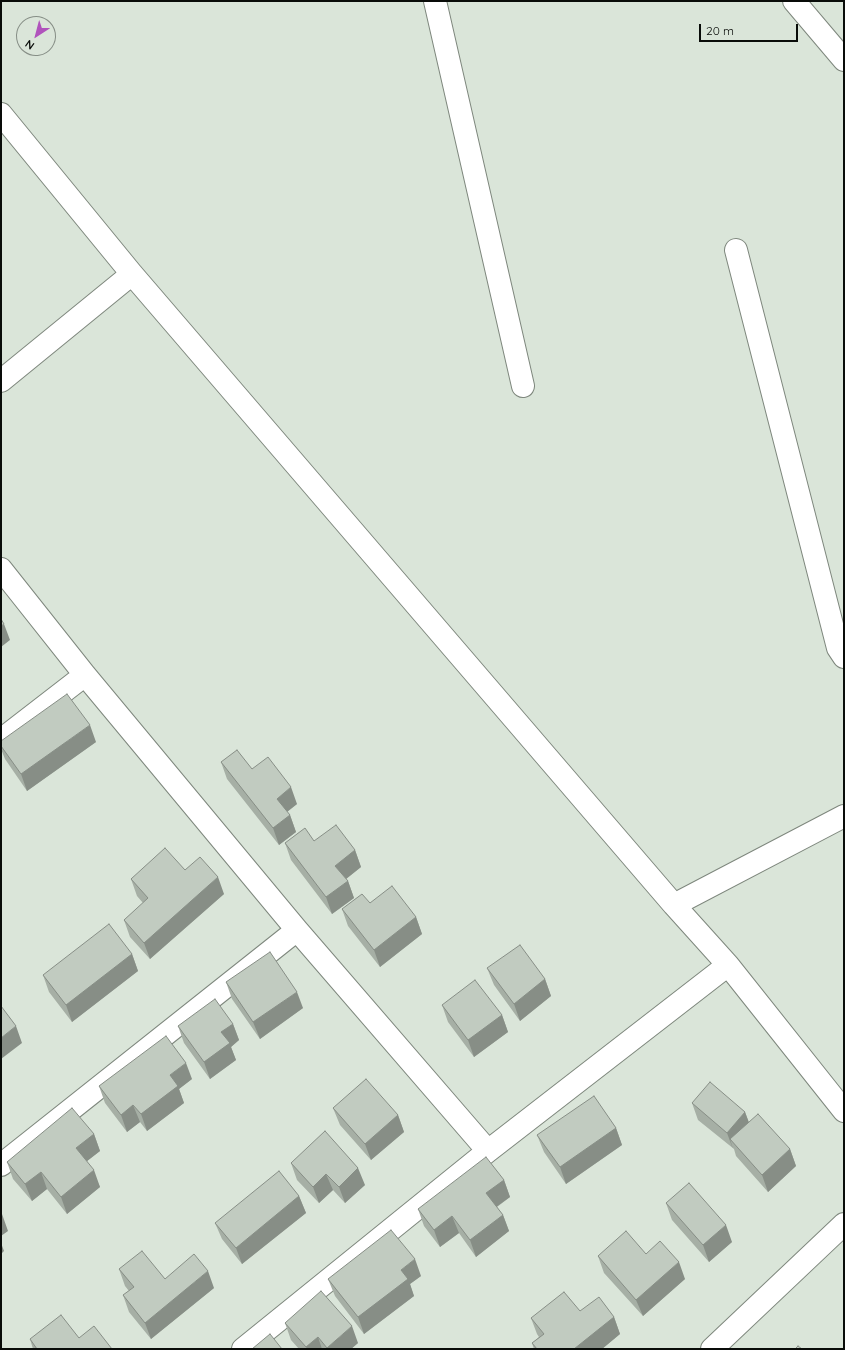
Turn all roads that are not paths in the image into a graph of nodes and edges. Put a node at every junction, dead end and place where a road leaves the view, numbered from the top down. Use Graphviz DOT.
graph roads {
  1 [pos="435,1"];
  2 [pos="794,1"];
  3 [pos="844,60"];
  4 [pos="1,114"];
  5 [pos="736,250"];
  6 [pos="132,274"];
  7 [pos="1,381"];
  8 [pos="523,386"];
  9 [pos="1,569"];
  10 [pos="844,657"];
  11 [pos="85,675"];
  12 [pos="1,740"];
  13 [pos="844,816"];
  14 [pos="674,905"];
  15 [pos="297,930"];
  16 [pos="728,965"];
  17 [pos="844,1111"];
  18 [pos="488,1151"];
  19 [pos="1,1165"];
  20 [pos="844,1224"];
  21 [pos="243,1349"];
  22 [pos="712,1349"];
  1 -- 8 [label="street"];
  2 -- 3 [label="street"];
  4 -- 6 [label="street"];
  5 -- 10 [label="street"];
  6 -- 7 [label="street"];
  6 -- 14 [label="street"];
  9 -- 11 [label="street"];
  11 -- 12 [label="street"];
  11 -- 15 [label="street"];
  13 -- 14 [label="street"];
  14 -- 16 [label="street"];
  15 -- 18 [label="street"];
  15 -- 19 [label="street"];
  16 -- 17 [label="street"];
  16 -- 18 [label="street"];
  18 -- 21 [label="street"];
  20 -- 22 [label="street"];
}
